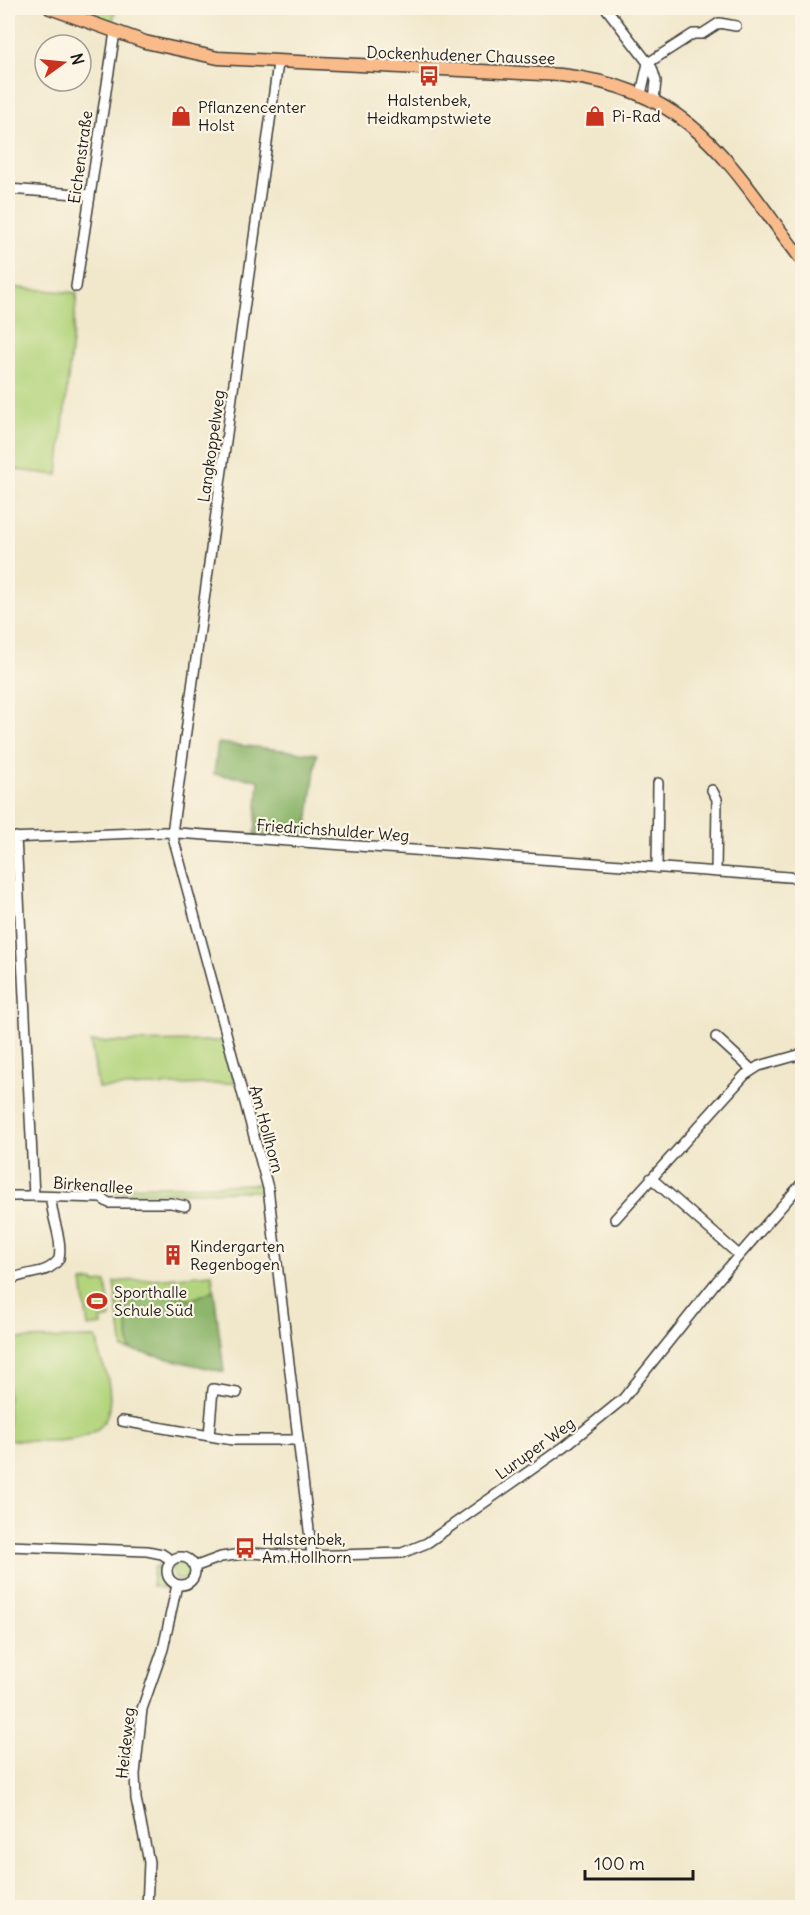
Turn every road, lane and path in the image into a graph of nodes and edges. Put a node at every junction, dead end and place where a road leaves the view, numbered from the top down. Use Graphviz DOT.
graph roads {
  1 [pos="50,8"];
  2 [pos="606,8"];
  3 [pos="736,26"];
  4 [pos="115,32"];
  5 [pos="278,63"];
  6 [pos="648,63"];
  7 [pos="641,93"];
  8 [pos="654,100"];
  9 [pos="8,189"];
  10 [pos="90,195"];
  11 [pos="802,260"];
  12 [pos="76,287"];
  13 [pos="658,783"];
  14 [pos="712,790"];
  15 [pos="172,832"];
  16 [pos="12,837"];
  17 [pos="657,868"];
  18 [pos="716,872"];
  19 [pos="802,878"];
  20 [pos="716,1037"];
  21 [pos="802,1054"];
  22 [pos="752,1070"];
  23 [pos="651,1178"];
  24 [pos="802,1183"];
  25 [pos="8,1196"];
  26 [pos="34,1196"];
  27 [pos="51,1197"];
  28 [pos="185,1206"];
  29 [pos="615,1219"];
  30 [pos="739,1255"];
  31 [pos="8,1281"];
  32 [pos="237,1393"];
  33 [pos="122,1421"];
  34 [pos="209,1436"];
  35 [pos="298,1440"];
  36 [pos="8,1546"];
  37 [pos="312,1555"];
  38 [pos="171,1560"];
  39 [pos="194,1566"];
  40 [pos="177,1585"];
  41 [pos="147,1908"];
  1 -- 4 [label="main road, Dockenhudener Chaussee"];
  2 -- 6 [label="street"];
  3 -- 6 [label="street"];
  4 -- 5 [label="main road, Dockenhudener Chaussee"];
  4 -- 10 [label="street, Eichenstraße"];
  5 -- 7 [label="main road, Dockenhudener Chaussee"];
  5 -- 15 [label="street, Langkoppelweg"];
  6 -- 7 [label="street"];
  6 -- 8 [label="street"];
  7 -- 8 [label="main road, Dockenhudener Chaussee"];
  8 -- 11 [label="main road, Dockenhudener Chaussee"];
  9 -- 10 [label="street"];
  10 -- 12 [label="street, Eichenstraße"];
  13 -- 17 [label="street"];
  14 -- 18 [label="street"];
  15 -- 16 [label="street, Friedrichshulder Weg"];
  15 -- 17 [label="street, Friedrichshulder Weg"];
  15 -- 35 [label="street, Am Hollhorn"];
  16 -- 26 [label="street, Birkenallee"];
  17 -- 18 [label="street, Friedrichshulder Weg"];
  18 -- 19 [label="street, Friedrichshulder Weg"];
  20 -- 22 [label="street"];
  21 -- 22 [label="street"];
  22 -- 23 [label="street"];
  23 -- 29 [label="street"];
  23 -- 30 [label="street"];
  24 -- 30 [label="street, Luruper Weg"];
  25 -- 26 [label="street"];
  26 -- 27 [label="street, Birkenallee"];
  27 -- 28 [label="street, Birkenallee"];
  27 -- 31 [label="street"];
  30 -- 37 [label="street, Luruper Weg"];
  32 -- 34 [label="street"];
  33 -- 34 [label="street"];
  34 -- 35 [label="street"];
  35 -- 37 [label="street, Am Hollhorn"];
  36 -- 38 [label="street"];
  37 -- 39 [label="street, Luruper Weg"];
  38 -- 39 [label="street"];
  38 -- 40 [label="street"];
  39 -- 40 [label="street"];
  40 -- 41 [label="street, Heideweg"];
}
